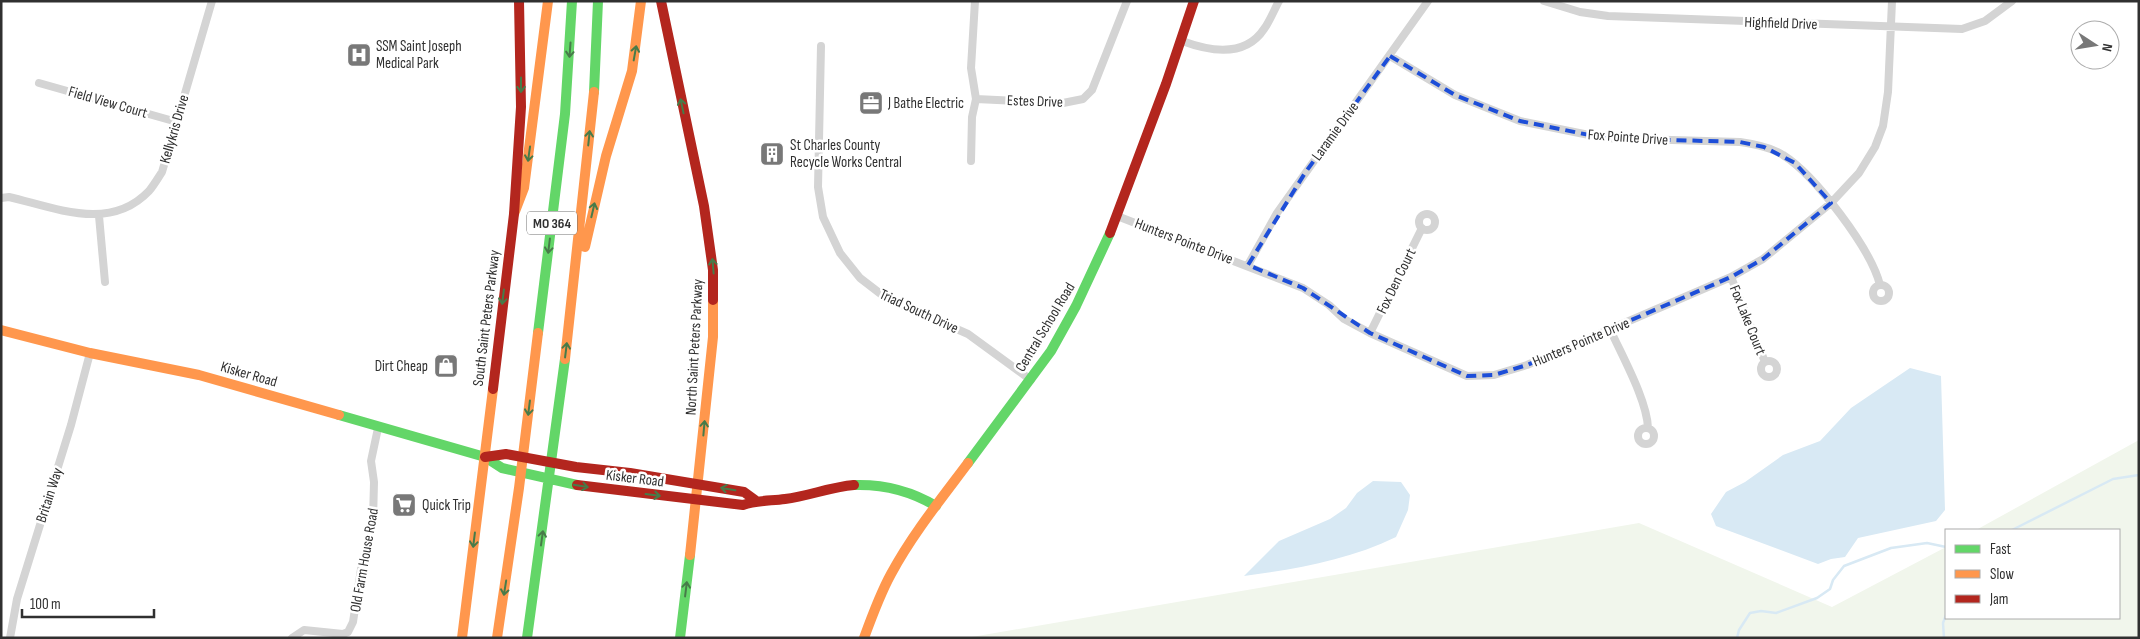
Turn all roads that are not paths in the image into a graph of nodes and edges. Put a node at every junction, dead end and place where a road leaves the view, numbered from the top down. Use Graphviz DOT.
graph roads {
  1 [pos="519,1"];
  2 [pos="548,1"];
  3 [pos="572,1"];
  4 [pos="598,1"];
  5 [pos="641,1"];
  6 [pos="661,1"];
  7 [pos="975,1"];
  8 [pos="1127,1"];
  9 [pos="1194,1"];
  10 [pos="1279,1"];
  11 [pos="1428,1"];
  12 [pos="1544,1"];
  13 [pos="1892,1"];
  14 [pos="2012,1"];
  15 [pos="210,2"];
  16 [pos="1892,28"];
  17 [pos="1182,41"];
  18 [pos="821,46"];
  19 [pos="1390,56"];
  20 [pos="39,83"];
  21 [pos="976,99"];
  22 [pos="176,122"];
  23 [pos="971,161"];
  24 [pos="1,198"];
  25 [pos="1831,203"];
  26 [pos="514,214"];
  27 [pos="99,216"];
  28 [pos="1117,216"];
  29 [pos="1422,228"];
  30 [pos="1248,265"];
  31 [pos="1731,277"];
  32 [pos="105,282"];
  33 [pos="1880,285"];
  34 [pos="571,308"];
  35 [pos="1610,329"];
  36 [pos="1,330"];
  37 [pos="1370,333"];
  38 [pos="90,353"];
  39 [pos="1765,362"];
  40 [pos="1031,380"];
  41 [pos="378,428"];
  42 [pos="1648,428"];
  43 [pos="485,457"];
  44 [pos="699,484"];
  45 [pos="755,500"];
  46 [pos="697,501"];
  47 [pos="936,506"];
  48 [pos="10,638"];
  49 [pos="292,638"];
  50 [pos="462,638"];
  51 [pos="498,638"];
  52 [pos="527,638"];
  53 [pos="680,638"];
  54 [pos="864,638"];
  1 -- 26 [label="main road, South Saint Peters Parkway, one-way"];
  2 -- 26 [label="main road, one-way"];
  3 -- 51 [label="main road, MO 364, one-way"];
  34 -- 4 [label="main road, MO 364, one-way"];
  34 -- 5 [label="main road, one-way"];
  44 -- 6 [label="main road, North Saint Peters Parkway, one-way"];
  7 -- 21 [label="street"];
  8 -- 21 [label="street, Estes Drive"];
  9 -- 17 [label="main road, Central School Road"];
  10 -- 17 [label="street"];
  11 -- 19 [label="street, Laramie Drive"];
  12 -- 16 [label="street, Highfield Drive"];
  13 -- 16 [label="street, Hunters Pointe Drive"];
  14 -- 16 [label="street, Highfield Drive"];
  15 -- 22 [label="street, Kellykris Drive"];
  16 -- 25 [label="street, Hunters Pointe Drive"];
  17 -- 28 [label="main road, Central School Road"];
  18 -- 40 [label="street, Triad South Drive"];
  19 -- 25 [label="street, Fox Pointe Drive"];
  19 -- 30 [label="street, Laramie Drive"];
  20 -- 22 [label="street, Field View Court"];
  21 -- 23 [label="street"];
  22 -- 27 [label="street, Kellykris Drive"];
  24 -- 27 [label="street, Kellykris Drive"];
  25 -- 31 [label="street, Hunters Pointe Drive"];
  25 -- 33 [label="street, Fox Pointe Drive"];
  26 -- 43 [label="main road, South Saint Peters Parkway, one-way"];
  27 -- 32 [label="street"];
  28 -- 30 [label="street, Hunters Pointe Drive"];
  28 -- 40 [label="main road, Central School Road"];
  29 -- 37 [label="street, Fox Den Court"];
  30 -- 37 [label="street, Hunters Pointe Drive"];
  31 -- 35 [label="street, Hunters Pointe Drive"];
  31 -- 39 [label="street, Fox Lake Court"];
  52 -- 34 [label="main road, MO 364, one-way"];
  35 -- 37 [label="street, Hunters Pointe Drive"];
  35 -- 42 [label="street"];
  36 -- 38 [label="main road, Kisker Road"];
  38 -- 41 [label="main road, Kisker Road"];
  38 -- 48 [label="street, Britain Way"];
  40 -- 47 [label="main road, Central School Road"];
  41 -- 43 [label="main road, Kisker Road"];
  41 -- 49 [label="street, Old Farm House Road"];
  43 -- 44 [label="main road, Kisker Road"];
  43 -- 46 [label="main road, Kisker Road, one-way"];
  43 -- 50 [label="main road, South Saint Peters Parkway, one-way"];
  45 -- 44 [label="main road, Kisker Road, one-way"];
  44 -- 46 [label="main road, North Saint Peters Parkway"];
  45 -- 46 [label="main road, Kisker Road"];
  45 -- 47 [label="main road, Kisker Road"];
  53 -- 46 [label="main road, North Saint Peters Parkway, one-way"];
  47 -- 54 [label="main road, Central School Road"];
}
